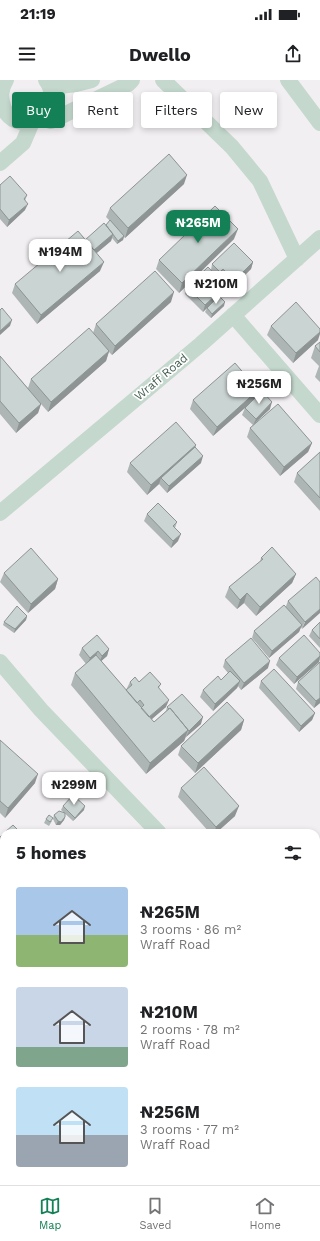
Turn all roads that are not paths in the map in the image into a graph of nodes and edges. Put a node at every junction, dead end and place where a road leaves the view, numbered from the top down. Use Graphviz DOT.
graph roads {
  1 [pos="92,80"];
  2 [pos="132,80"];
  3 [pos="163,80"];
  4 [pos="288,80"];
  5 [pos="48,84"];
  6 [pos="2,86"];
  7 [pos="65,114"];
  8 [pos="12,117"];
  9 [pos="320,123"];
  10 [pos="32,128"];
  11 [pos="0,163"];
  12 [pos="320,238"];
  13 [pos="297,259"];
  14 [pos="233,315"];
  15 [pos="320,415"];
  16 [pos="0,512"];
  17 [pos="0,662"];
  18 [pos="155,829"];
  1 -- 5 [label="street"];
  2 -- 7 [label="street"];
  3 -- 13 [label="street"];
  4 -- 9 [label="street"];
  6 -- 8 [label="street"];
  10 -- 11 [label="street"];
  12 -- 13 [label="street, Wraff Road"];
  13 -- 14 [label="street, Wraff Road"];
  14 -- 15 [label="street"];
  14 -- 16 [label="street, Wraff Road"];
  17 -- 18 [label="street"];
}
